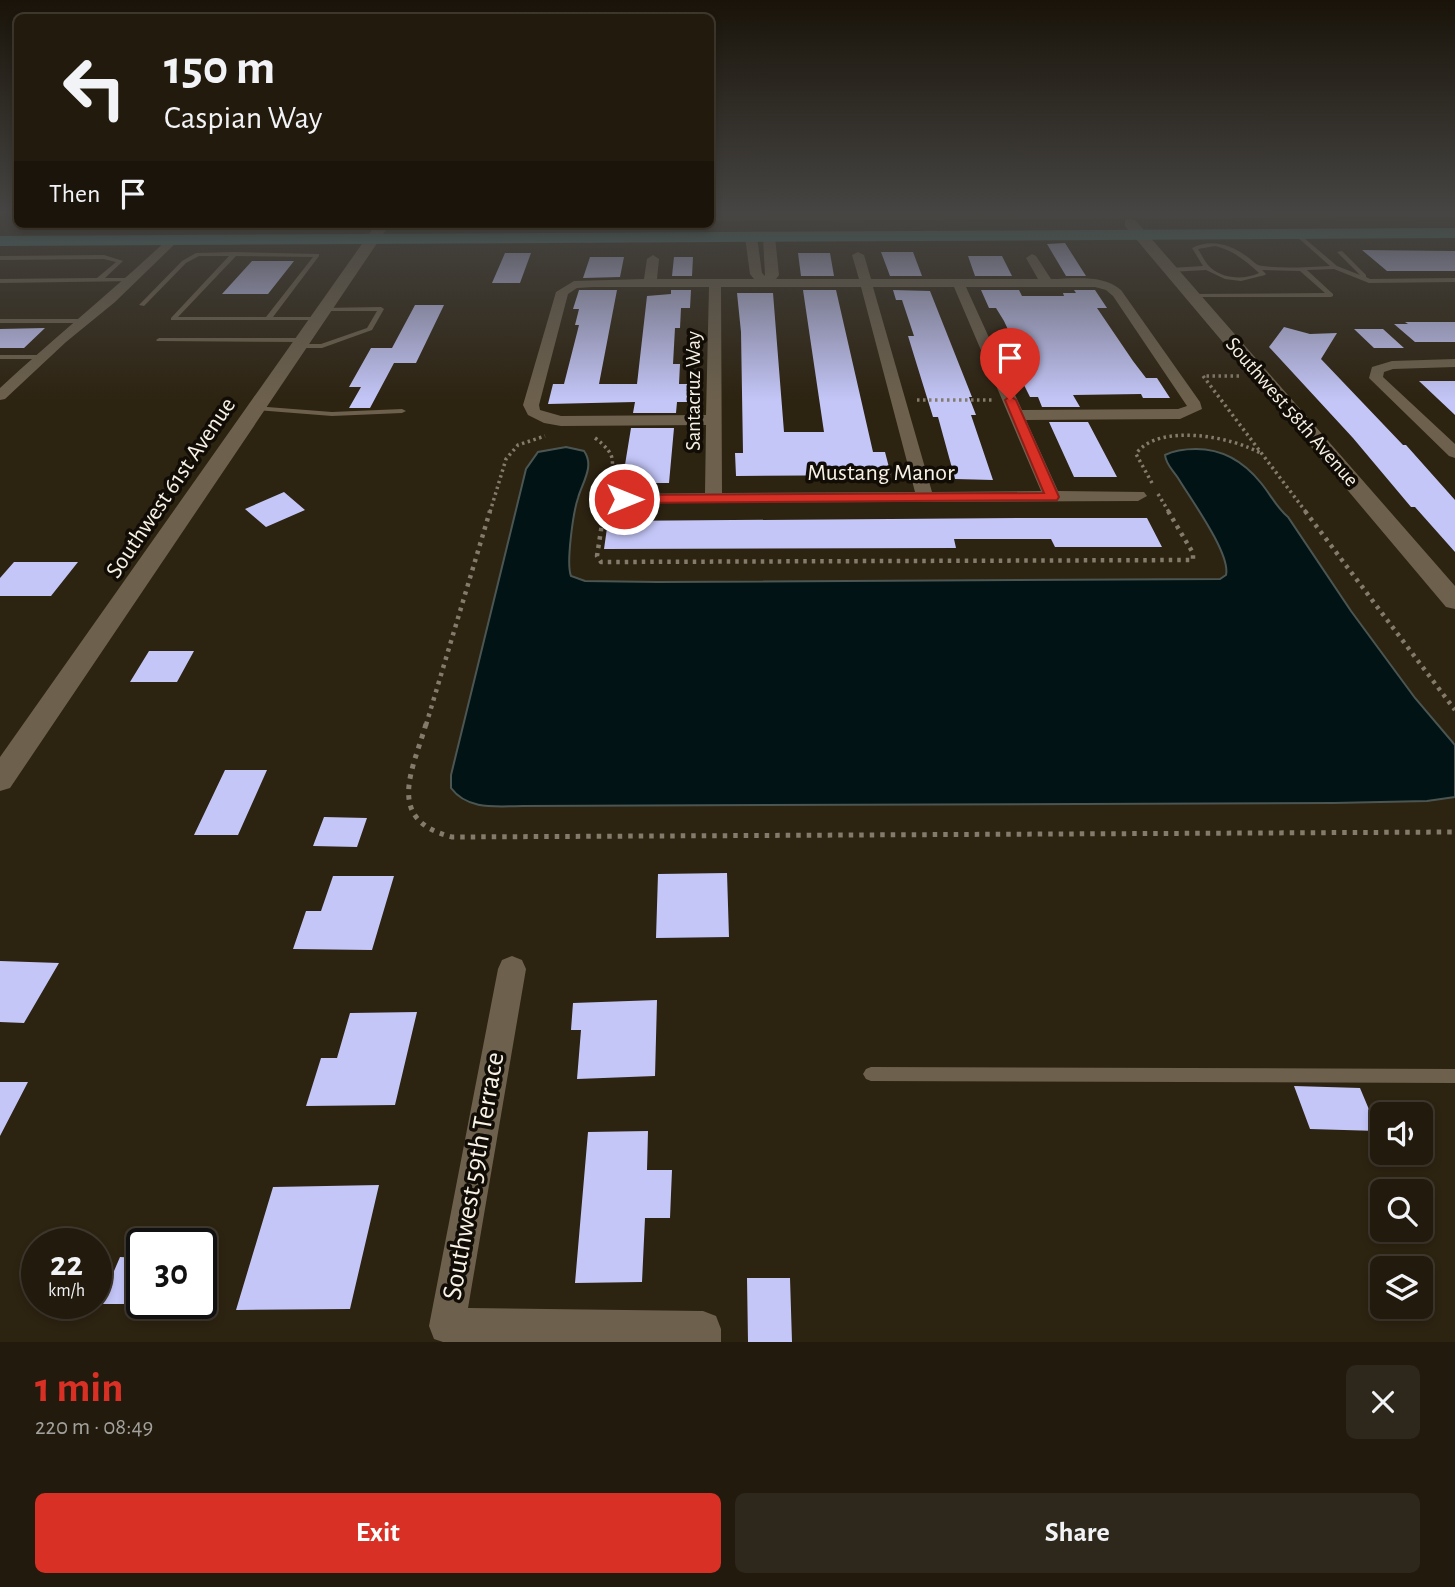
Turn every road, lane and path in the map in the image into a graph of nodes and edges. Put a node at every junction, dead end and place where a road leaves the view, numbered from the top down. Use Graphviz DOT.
graph roads {
  1 [pos="104,276"];
  2 [pos="137,276"];
  3 [pos="145,276"];
  4 [pos="171,276"];
  5 [pos="214,276"];
  6 [pos="301,276"];
  7 [pos="347,276"];
  8 [pos="651,276"];
  9 [pos="758,276"];
  10 [pos="772,276"];
  11 [pos="864,276"];
  12 [pos="1042,276"];
  13 [pos="1175,276"];
  14 [pos="1218,276"];
  15 [pos="1257,276"];
  16 [pos="1309,276"];
  17 [pos="1356,276"];
  18 [pos="1364,276"];
  19 [pos="133,279"];
  20 [pos="99,280"];
  21 [pos="1455,280"];
  22 [pos="0,281"];
  23 [pos="1369,281"];
  24 [pos="866,282"];
  25 [pos="958,282"];
  26 [pos="1046,282"];
  27 [pos="650,283"];
  28 [pos="715,283"];
  29 [pos="765,283"];
  30 [pos="1192,295"];
  31 [pos="107,303"];
  32 [pos="142,305"];
  33 [pos="320,314"];
  34 [pos="269,318"];
  35 [pos="0,321"];
  36 [pos="84,321"];
  37 [pos="159,340"];
  38 [pos="300,343"];
  39 [pos="0,357"];
  40 [pos="42,357"];
  41 [pos="1455,363"];
  42 [pos="1241,376"];
  43 [pos="0,396"];
  44 [pos="916,400"];
  45 [pos="999,400"];
  46 [pos="257,408"];
  47 [pos="402,411"];
  48 [pos="1017,415"];
  49 [pos="713,420"];
  50 [pos="551,435"];
  51 [pos="589,436"];
  52 [pos="1455,453"];
  53 [pos="1262,454"];
  54 [pos="1138,496"];
  55 [pos="925,497"];
  56 [pos="1052,497"];
  57 [pos="713,498"];
  58 [pos="624,499"];
  59 [pos="1455,601"];
  60 [pos="1455,710"];
  61 [pos="0,780"];
  62 [pos="1455,832"];
  63 [pos="512,969"];
  64 [pos="871,1074"];
  65 [pos="1455,1076"];
  66 [pos="702,1342"];
  1 -- 20 [label="lane"];
  2 -- 19 [label="street"];
  3 -- 31 [label="street"];
  4 -- 32 [label="lane"];
  5 -- 34 [label="lane"];
  6 -- 34 [label="lane"];
  7 -- 33 [label="street, Southwest 61st Avenue"];
  8 -- 27 [label="street"];
  9 -- 29 [label="street"];
  10 -- 29 [label="street"];
  11 -- 24 [label="street"];
  12 -- 26 [label="street"];
  13 -- 30 [label="street, Southwest 58th Avenue"];
  14 -- 15 [label="lane"];
  16 -- 30 [label="lane"];
  17 -- 23 [label="lane"];
  18 -- 23 [label="lane"];
  19 -- 20 [label="lane"];
  19 -- 31 [label="street"];
  20 -- 22 [label="lane"];
  21 -- 23 [label="lane"];
  24 -- 25 [label="street"];
  24 -- 29 [label="street"];
  24 -- 55 [label="street"];
  25 -- 26 [label="street"];
  25 -- 48 [label="street"];
  26 -- 48 [label="street"];
  27 -- 28 [label="street"];
  27 -- 49 [label="street"];
  28 -- 29 [label="street"];
  28 -- 49 [label="street, Santacruz Way"];
  30 -- 59 [label="street, Southwest 58th Avenue"];
  31 -- 36 [label="street"];
  33 -- 34 [label="lane"];
  33 -- 38 [label="street, Southwest 61st Avenue"];
  33 -- 38 [label="lane"];
  35 -- 36 [label="lane"];
  36 -- 40 [label="street"];
  37 -- 38 [label="lane"];
  38 -- 46 [label="street, Southwest 61st Avenue"];
  39 -- 40 [label="lane"];
  40 -- 43 [label="street"];
  41 -- 52 [label="street"];
  42 -- 53 [label="path"];
  44 -- 45 [label="path"];
  46 -- 47 [label="lane"];
  46 -- 61 [label="street, Southwest 61st Avenue"];
  48 -- 56 [label="street"];
  49 -- 57 [label="street, Santacruz Way"];
  50 -- 62 [label="path"];
  51 -- 53 [label="path"];
  53 -- 60 [label="path"];
  54 -- 56 [label="street, Mustang Manor"];
  55 -- 56 [label="street, Mustang Manor"];
  55 -- 57 [label="street, Mustang Manor"];
  57 -- 58 [label="street, Mustang Manor"];
  63 -- 66 [label="street, Southwest 59th Terrace"];
  64 -- 65 [label="lane"];
}
